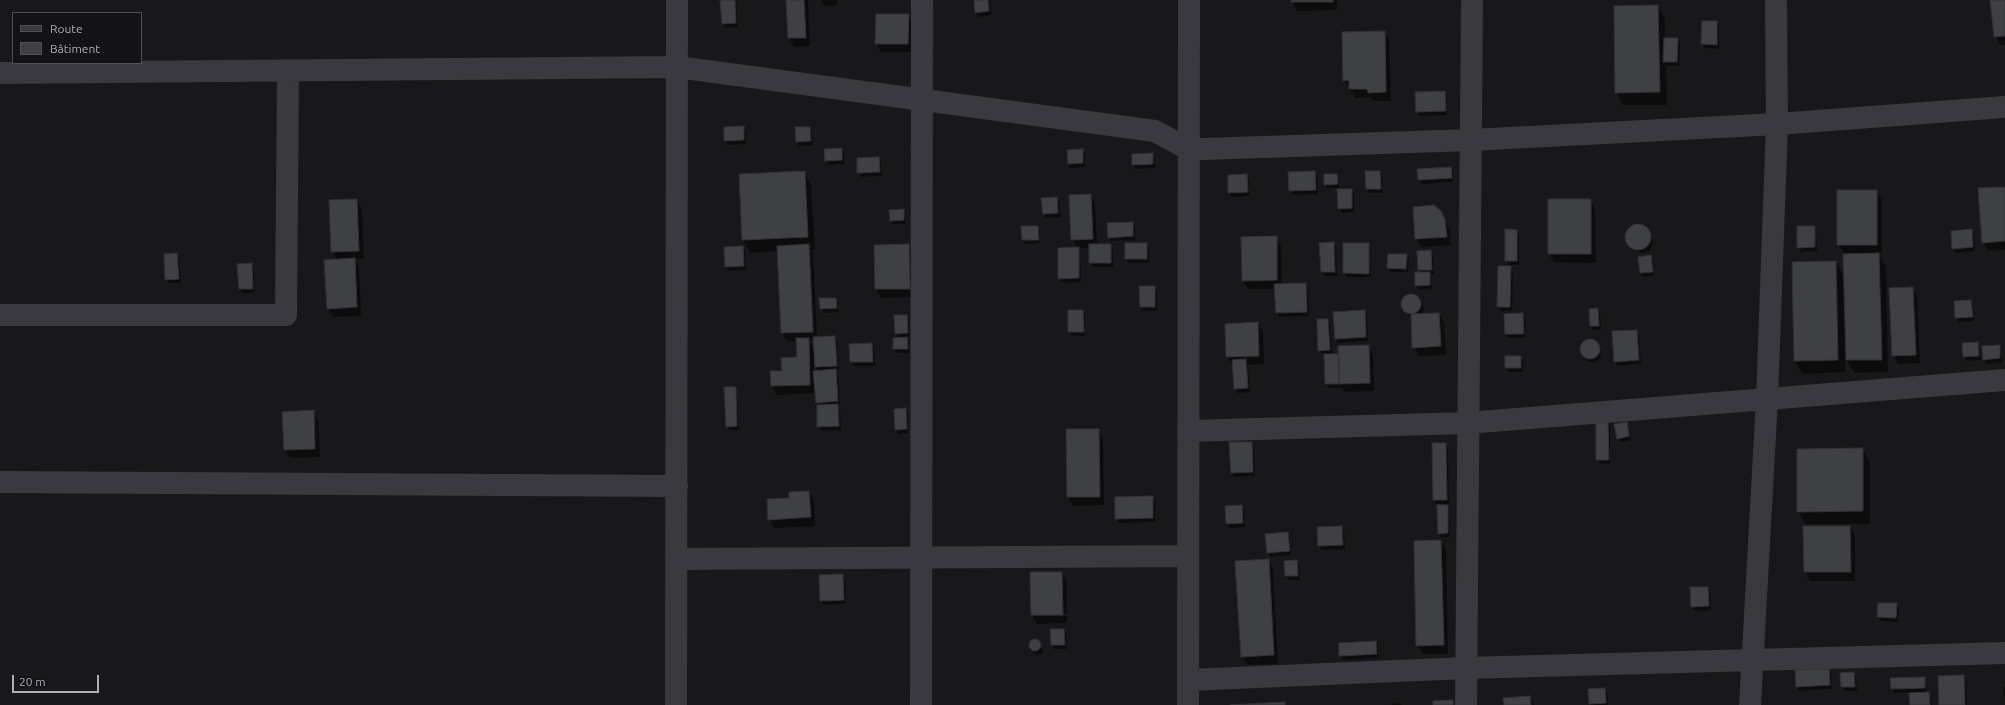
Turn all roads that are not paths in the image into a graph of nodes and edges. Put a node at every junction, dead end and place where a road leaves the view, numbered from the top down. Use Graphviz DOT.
graph roads {
  1 [pos="677,0"];
  2 [pos="922,0"];
  3 [pos="1188,0"];
  4 [pos="1472,0"];
  5 [pos="1776,0"];
  6 [pos="677,67"];
  7 [pos="288,71"];
  8 [pos="0,73"];
  9 [pos="922,100"];
  10 [pos="2005,108"];
  11 [pos="1777,124"];
  12 [pos="1471,140"];
  13 [pos="1188,149"];
  14 [pos="0,315"];
  15 [pos="2005,380"];
  16 [pos="1766,399"];
  17 [pos="1467,423"];
  18 [pos="1188,431"];
  19 [pos="0,482"];
  20 [pos="676,486"];
  21 [pos="1188,556"];
  22 [pos="922,557"];
  23 [pos="676,559"];
  24 [pos="2005,653"];
  25 [pos="1754,660"];
  26 [pos="1466,668"];
  27 [pos="1188,680"];
  28 [pos="676,705"];
  29 [pos="922,705"];
  30 [pos="1188,705"];
  31 [pos="1466,705"];
  32 [pos="1750,705"];
  1 -- 6 [label="street"];
  2 -- 9 [label="street"];
  3 -- 13 [label="street"];
  4 -- 12 [label="street"];
  5 -- 11 [label="street"];
  6 -- 7 [label="street"];
  6 -- 9 [label="street"];
  6 -- 20 [label="street"];
  7 -- 8 [label="street"];
  7 -- 14 [label="street"];
  9 -- 13 [label="street"];
  9 -- 22 [label="street"];
  10 -- 11 [label="street"];
  11 -- 12 [label="street"];
  11 -- 16 [label="street"];
  12 -- 13 [label="street"];
  12 -- 17 [label="street"];
  13 -- 18 [label="street"];
  15 -- 16 [label="street"];
  16 -- 17 [label="street"];
  16 -- 25 [label="street"];
  17 -- 18 [label="street"];
  17 -- 26 [label="street"];
  18 -- 21 [label="street"];
  19 -- 20 [label="street"];
  20 -- 23 [label="street"];
  21 -- 22 [label="street"];
  21 -- 27 [label="street"];
  22 -- 23 [label="street"];
  22 -- 29 [label="street"];
  23 -- 28 [label="street"];
  24 -- 25 [label="street"];
  25 -- 26 [label="street"];
  25 -- 32 [label="street"];
  26 -- 27 [label="street"];
  26 -- 31 [label="street"];
  27 -- 30 [label="street"];
}
